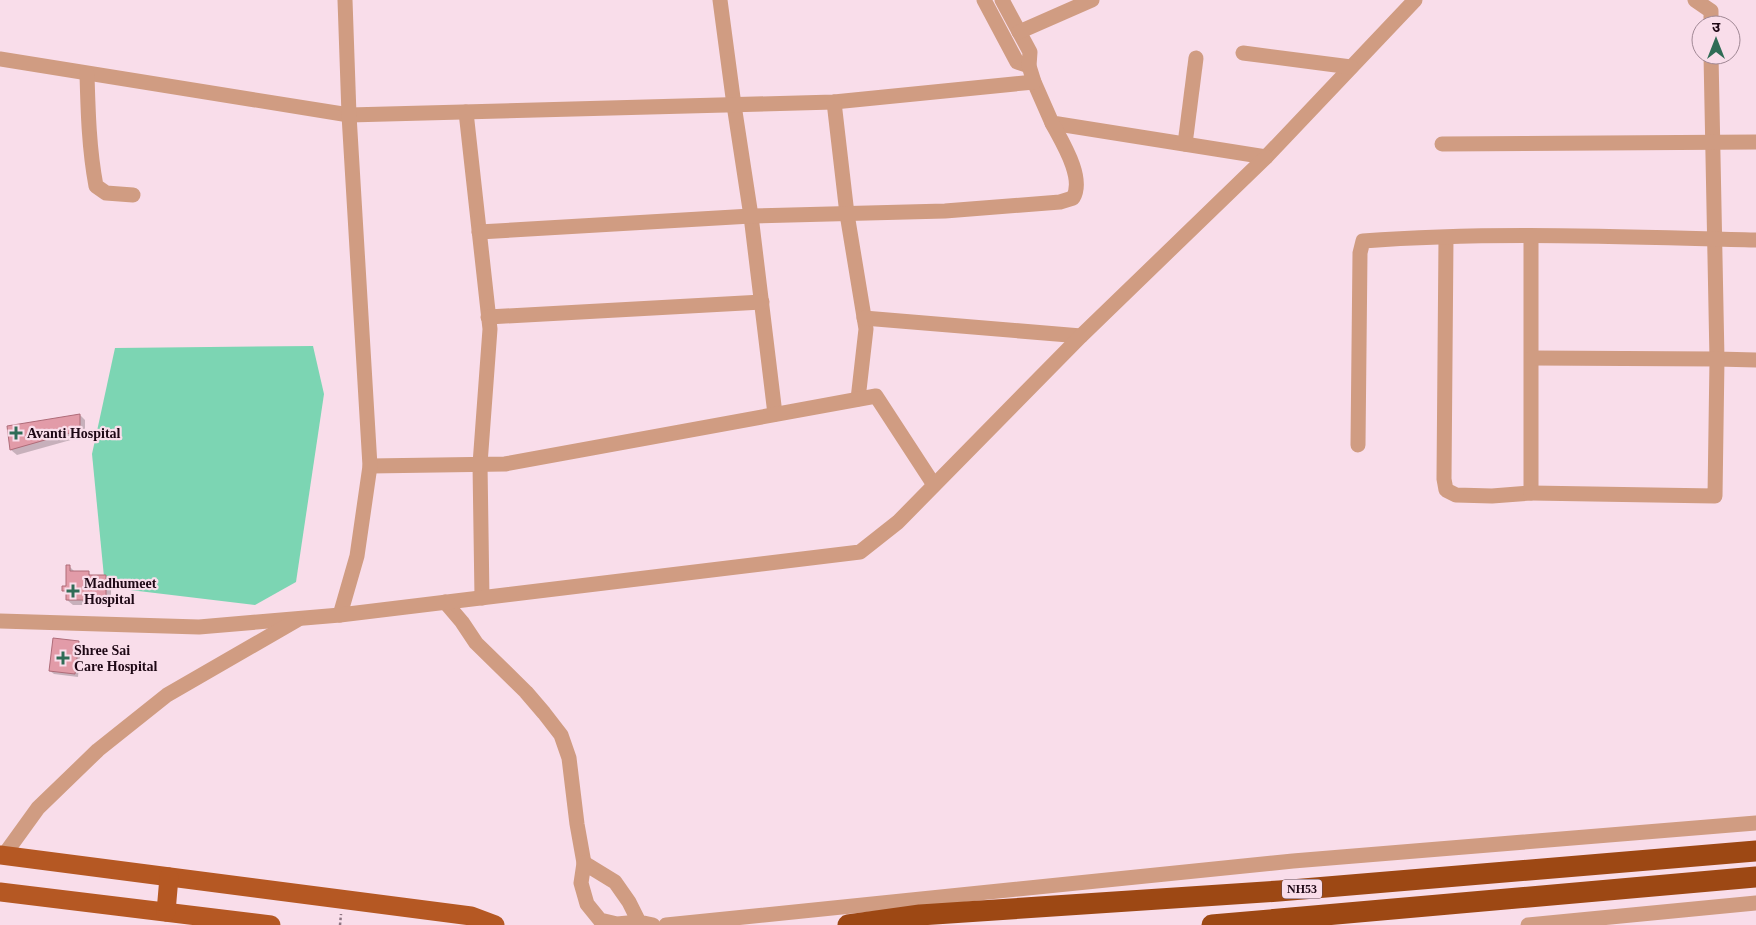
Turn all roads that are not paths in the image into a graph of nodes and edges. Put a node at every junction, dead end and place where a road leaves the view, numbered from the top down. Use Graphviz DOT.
graph roads {
  1 [pos="345,0"];
  2 [pos="720,0"];
  3 [pos="984,0"];
  4 [pos="1002,0"];
  5 [pos="1092,0"];
  6 [pos="1415,0"];
  7 [pos="1697,1"];
  8 [pos="1711,15"];
  9 [pos="1019,32"];
  10 [pos="1243,53"];
  11 [pos="1196,58"];
  12 [pos="0,59"];
  13 [pos="1711,65"];
  14 [pos="1030,66"];
  15 [pos="1351,67"];
  16 [pos="87,74"];
  17 [pos="1034,82"];
  18 [pos="834,102"];
  19 [pos="734,105"];
  20 [pos="466,112"];
  21 [pos="349,115"];
  22 [pos="1052,123"];
  23 [pos="1756,142"];
  24 [pos="1185,144"];
  25 [pos="1442,144"];
  26 [pos="1712,144"];
  27 [pos="1266,156"];
  28 [pos="132,195"];
  29 [pos="847,214"];
  30 [pos="751,216"];
  31 [pos="479,232"];
  32 [pos="1531,237"];
  33 [pos="1446,238"];
  34 [pos="1714,239"];
  35 [pos="1756,240"];
  36 [pos="762,302"];
  37 [pos="488,317"];
  38 [pos="864,318"];
  39 [pos="1081,336"];
  40 [pos="1532,358"];
  41 [pos="1717,359"];
  42 [pos="1756,360"];
  43 [pos="858,399"];
  44 [pos="776,414"];
  45 [pos="1358,445"];
  46 [pos="480,464"];
  47 [pos="370,466"];
  48 [pos="934,485"];
  49 [pos="1531,493"];
  50 [pos="482,598"];
  51 [pos="445,602"];
  52 [pos="340,615"];
  53 [pos="301,618"];
  54 [pos="0,620"];
  55 [pos="1756,823"];
  56 [pos="1756,851"];
  57 [pos="2,855"];
  58 [pos="584,864"];
  59 [pos="169,877"];
  60 [pos="1756,877"];
  61 [pos="0,892"];
  62 [pos="1756,903"];
  63 [pos="166,912"];
  64 [pos="1589,922"];
  65 [pos="646,924"];
  66 [pos="271,925"];
  67 [pos="495,925"];
  68 [pos="666,925"];
  69 [pos="848,925"];
  70 [pos="1212,925"];
  71 [pos="1528,925"];
  1 -- 21 [label="street"];
  2 -- 19 [label="street"];
  3 -- 14 [label="street"];
  4 -- 9 [label="street"];
  5 -- 9 [label="street"];
  6 -- 15 [label="street"];
  7 -- 8 [label="street"];
  9 -- 14 [label="street"];
  10 -- 15 [label="street"];
  11 -- 24 [label="street"];
  12 -- 16 [label="street"];
  13 -- 26 [label="street"];
  14 -- 17 [label="street"];
  15 -- 27 [label="street"];
  16 -- 21 [label="street"];
  16 -- 28 [label="street"];
  17 -- 18 [label="street"];
  17 -- 22 [label="street"];
  18 -- 19 [label="street"];
  18 -- 29 [label="street"];
  19 -- 20 [label="street"];
  19 -- 30 [label="street"];
  20 -- 21 [label="street"];
  20 -- 31 [label="street"];
  21 -- 47 [label="street"];
  22 -- 24 [label="street"];
  22 -- 29 [label="street"];
  23 -- 26 [label="street"];
  24 -- 27 [label="street"];
  25 -- 26 [label="street"];
  26 -- 34 [label="street"];
  27 -- 39 [label="street"];
  29 -- 30 [label="street"];
  29 -- 38 [label="street"];
  30 -- 31 [label="street"];
  30 -- 36 [label="street"];
  31 -- 37 [label="street"];
  32 -- 33 [label="street"];
  32 -- 34 [label="street"];
  32 -- 40 [label="street"];
  33 -- 45 [label="street"];
  33 -- 49 [label="street"];
  34 -- 35 [label="street"];
  34 -- 41 [label="street"];
  36 -- 37 [label="street"];
  36 -- 44 [label="street"];
  37 -- 46 [label="street"];
  38 -- 39 [label="street"];
  38 -- 43 [label="street"];
  39 -- 48 [label="street"];
  40 -- 41 [label="street"];
  40 -- 49 [label="street"];
  41 -- 42 [label="street"];
  41 -- 49 [label="street"];
  43 -- 44 [label="street"];
  43 -- 48 [label="street"];
  44 -- 46 [label="street"];
  46 -- 47 [label="street"];
  46 -- 50 [label="street"];
  47 -- 52 [label="street"];
  48 -- 50 [label="street"];
  50 -- 51 [label="street"];
  51 -- 52 [label="street"];
  51 -- 58 [label="street"];
  52 -- 53 [label="street"];
  53 -- 54 [label="street"];
  53 -- 57 [label="street"];
  55 -- 68 [label="street"];
  56 -- 69 [label="highway, NH53"];
  57 -- 59 [label="main road"];
  58 -- 65 [label="street"];
  58 -- 65 [label="street"];
  59 -- 63 [label="main road"];
  59 -- 67 [label="main road"];
  60 -- 70 [label="highway, NH53"];
  61 -- 63 [label="main road"];
  62 -- 64 [label="street"];
  63 -- 66 [label="main road"];
  64 -- 71 [label="street"];
}
